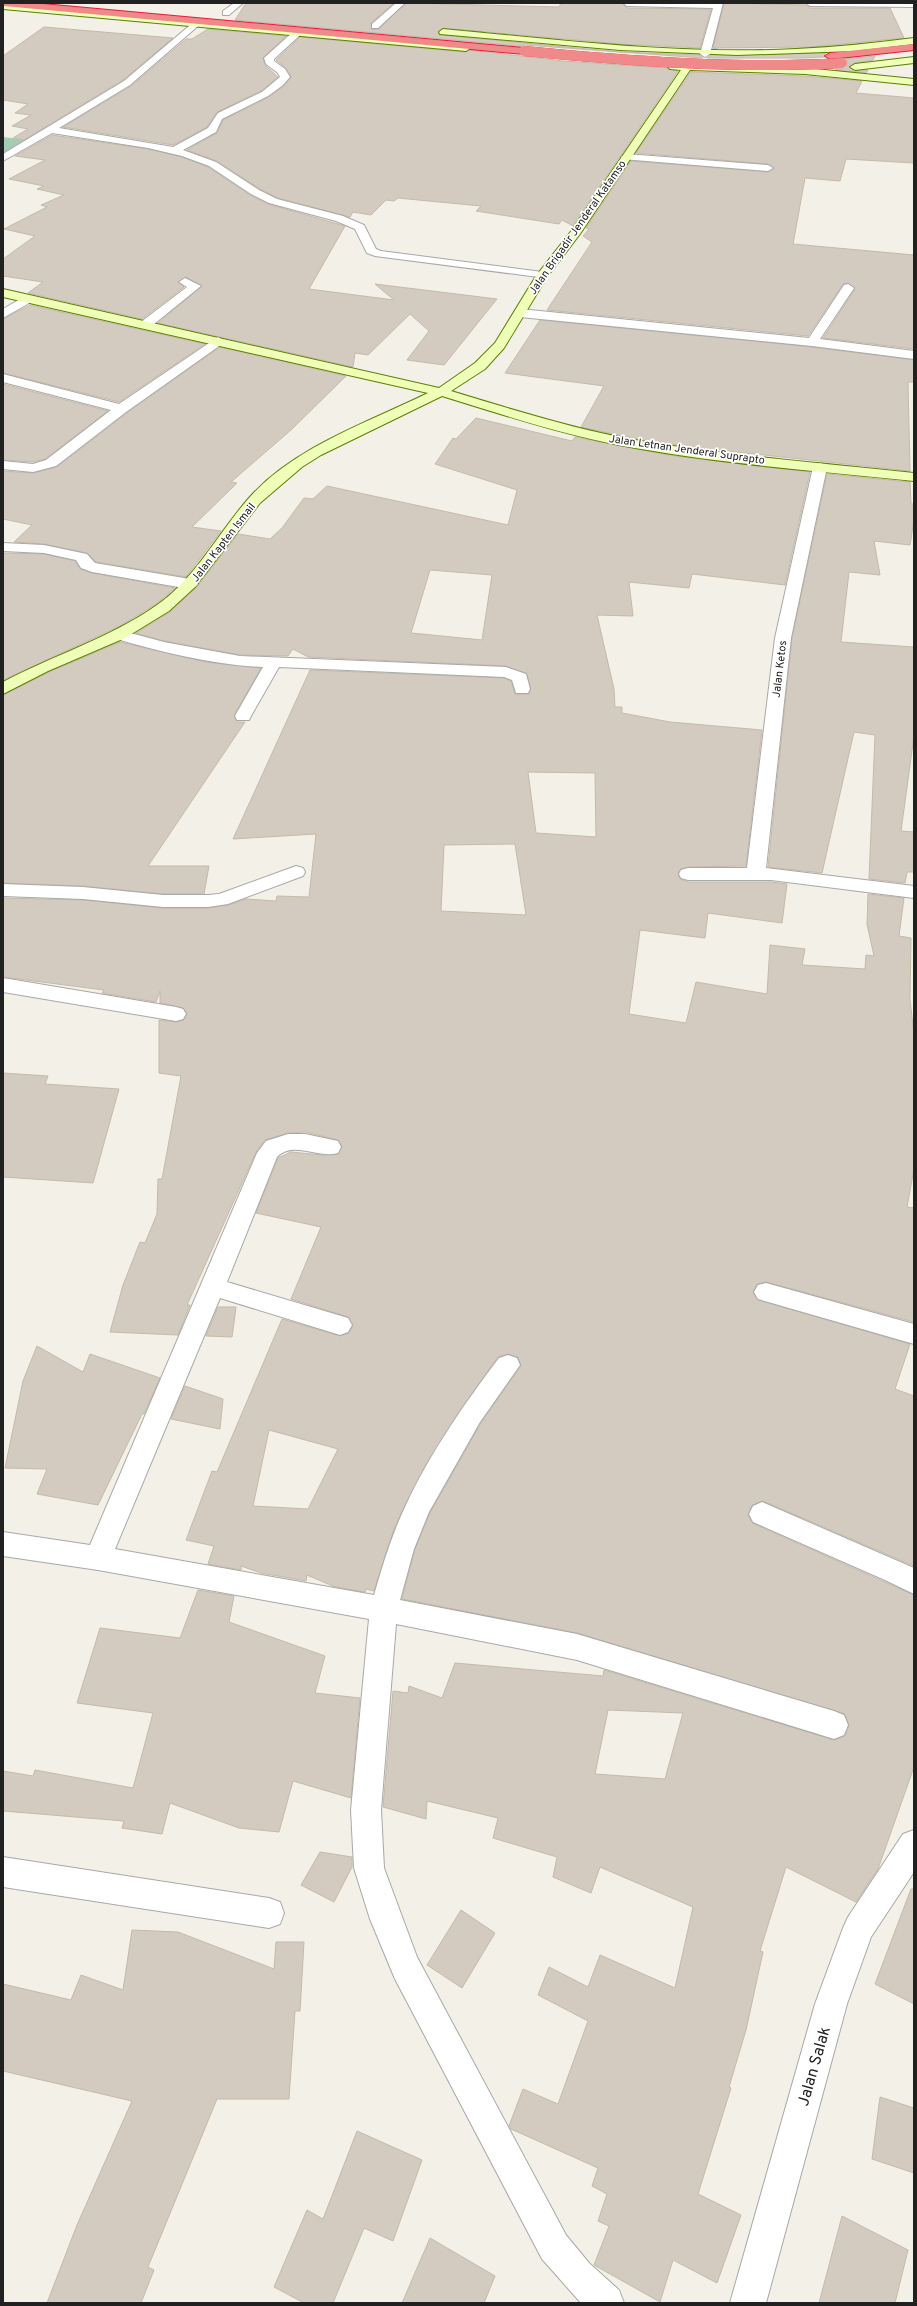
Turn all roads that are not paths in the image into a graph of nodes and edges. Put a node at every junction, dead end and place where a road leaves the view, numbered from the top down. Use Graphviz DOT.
graph roads {
  1 [pos="4,3"];
  2 [pos="78,3"];
  3 [pos="240,3"];
  4 [pos="401,3"];
  5 [pos="627,3"];
  6 [pos="810,3"];
  7 [pos="914,4"];
  8 [pos="718,5"];
  9 [pos="3,6"];
  10 [pos="242,14"];
  11 [pos="195,24"];
  12 [pos="391,27"];
  13 [pos="430,31"];
  14 [pos="296,34"];
  15 [pos="914,41"];
  16 [pos="914,47"];
  17 [pos="528,48"];
  18 [pos="705,54"];
  19 [pos="770,54"];
  20 [pos="914,55"];
  21 [pos="914,60"];
  22 [pos="687,68"];
  23 [pos="805,71"];
  24 [pos="914,82"];
  25 [pos="52,130"];
  26 [pos="174,151"];
  27 [pos="626,157"];
  28 [pos="3,158"];
  29 [pos="768,168"];
  30 [pos="542,276"];
  31 [pos="185,282"];
  32 [pos="848,288"];
  33 [pos="3,293"];
  34 [pos="27,299"];
  35 [pos="520,313"];
  36 [pos="3,314"];
  37 [pos="145,325"];
  38 [pos="218,341"];
  39 [pos="812,342"];
  40 [pos="914,355"];
  41 [pos="3,378"];
  42 [pos="441,392"];
  43 [pos="121,409"];
  44 [pos="3,465"];
  45 [pos="820,467"];
  46 [pos="914,477"];
  47 [pos="3,547"];
  48 [pos="190,584"];
  49 [pos="119,635"];
  50 [pos="273,663"];
  51 [pos="3,689"];
  52 [pos="522,689"];
  53 [pos="243,716"];
  54 [pos="296,872"];
  55 [pos="756,873"];
  56 [pos="688,874"];
  57 [pos="3,890"];
  58 [pos="914,892"];
  59 [pos="3,985"];
  60 [pos="176,1014"];
  61 [pos="330,1147"];
  62 [pos="213,1288"];
  63 [pos="766,1292"];
  64 [pos="340,1325"];
  65 [pos="914,1334"];
  66 [pos="508,1366"];
  67 [pos="762,1514"];
  68 [pos="3,1544"];
  69 [pos="98,1558"];
  70 [pos="914,1582"];
  71 [pos="384,1609"];
  72 [pos="834,1725"];
  73 [pos="914,1845"];
  74 [pos="3,1872"];
  75 [pos="269,1913"];
  76 [pos="606,2303"];
  77 [pos="748,2303"];
  1 -- 17 [label="highway"];
  2 -- 17 [label="highway"];
  3 -- 10 [label="street"];
  4 -- 12 [label="street"];
  5 -- 8 [label="street"];
  6 -- 7 [label="street"];
  8 -- 18 [label="street"];
  9 -- 11 [label="street"];
  11 -- 14 [label="street"];
  11 -- 25 [label="street"];
  13 -- 18 [label="street"];
  14 -- 22 [label="street"];
  14 -- 26 [label="street"];
  15 -- 19 [label="street"];
  16 -- 17 [label="highway"];
  17 -- 20 [label="highway, bridge"];
  18 -- 19 [label="street"];
  19 -- 23 [label="street"];
  21 -- 23 [label="street"];
  22 -- 23 [label="street"];
  22 -- 27 [label="street, Jalan Brigadir Jenderal Katamso"];
  23 -- 24 [label="street"];
  25 -- 26 [label="street"];
  25 -- 28 [label="street"];
  26 -- 30 [label="street"];
  27 -- 29 [label="street"];
  27 -- 30 [label="street, Jalan Brigadir Jenderal Katamso"];
  30 -- 35 [label="street, Jalan Brigadir Jenderal Katamso"];
  31 -- 37 [label="street"];
  32 -- 39 [label="street"];
  33 -- 34 [label="street, Jalan Letnan Jenderal Suprapto"];
  34 -- 36 [label="street"];
  34 -- 37 [label="street, Jalan Letnan Jenderal Suprapto"];
  35 -- 39 [label="street"];
  35 -- 42 [label="street, Jalan Brigadir Jenderal Katamso"];
  37 -- 38 [label="street, Jalan Letnan Jenderal Suprapto"];
  38 -- 42 [label="street, Jalan Letnan Jenderal Suprapto"];
  38 -- 43 [label="street"];
  39 -- 40 [label="street"];
  41 -- 43 [label="street"];
  42 -- 45 [label="street, Jalan Letnan Jenderal Suprapto"];
  42 -- 48 [label="street, Jalan Kapten Ismail"];
  43 -- 44 [label="street"];
  45 -- 46 [label="street, Jalan Letnan Jenderal Suprapto"];
  45 -- 55 [label="street, Jalan Ketos"];
  47 -- 48 [label="street"];
  48 -- 49 [label="street, Jalan Kapten Ismail"];
  49 -- 50 [label="street"];
  49 -- 51 [label="street, Jalan Kapten Ismail"];
  50 -- 52 [label="street"];
  50 -- 53 [label="street"];
  54 -- 57 [label="street"];
  55 -- 56 [label="street"];
  55 -- 58 [label="street"];
  59 -- 60 [label="street"];
  61 -- 62 [label="street"];
  62 -- 64 [label="street"];
  62 -- 69 [label="street"];
  63 -- 65 [label="street"];
  66 -- 71 [label="street"];
  67 -- 70 [label="street"];
  68 -- 69 [label="street"];
  69 -- 71 [label="street"];
  71 -- 72 [label="street"];
  71 -- 76 [label="street"];
  73 -- 77 [label="street, Jalan Salak"];
  74 -- 75 [label="street"];
}
